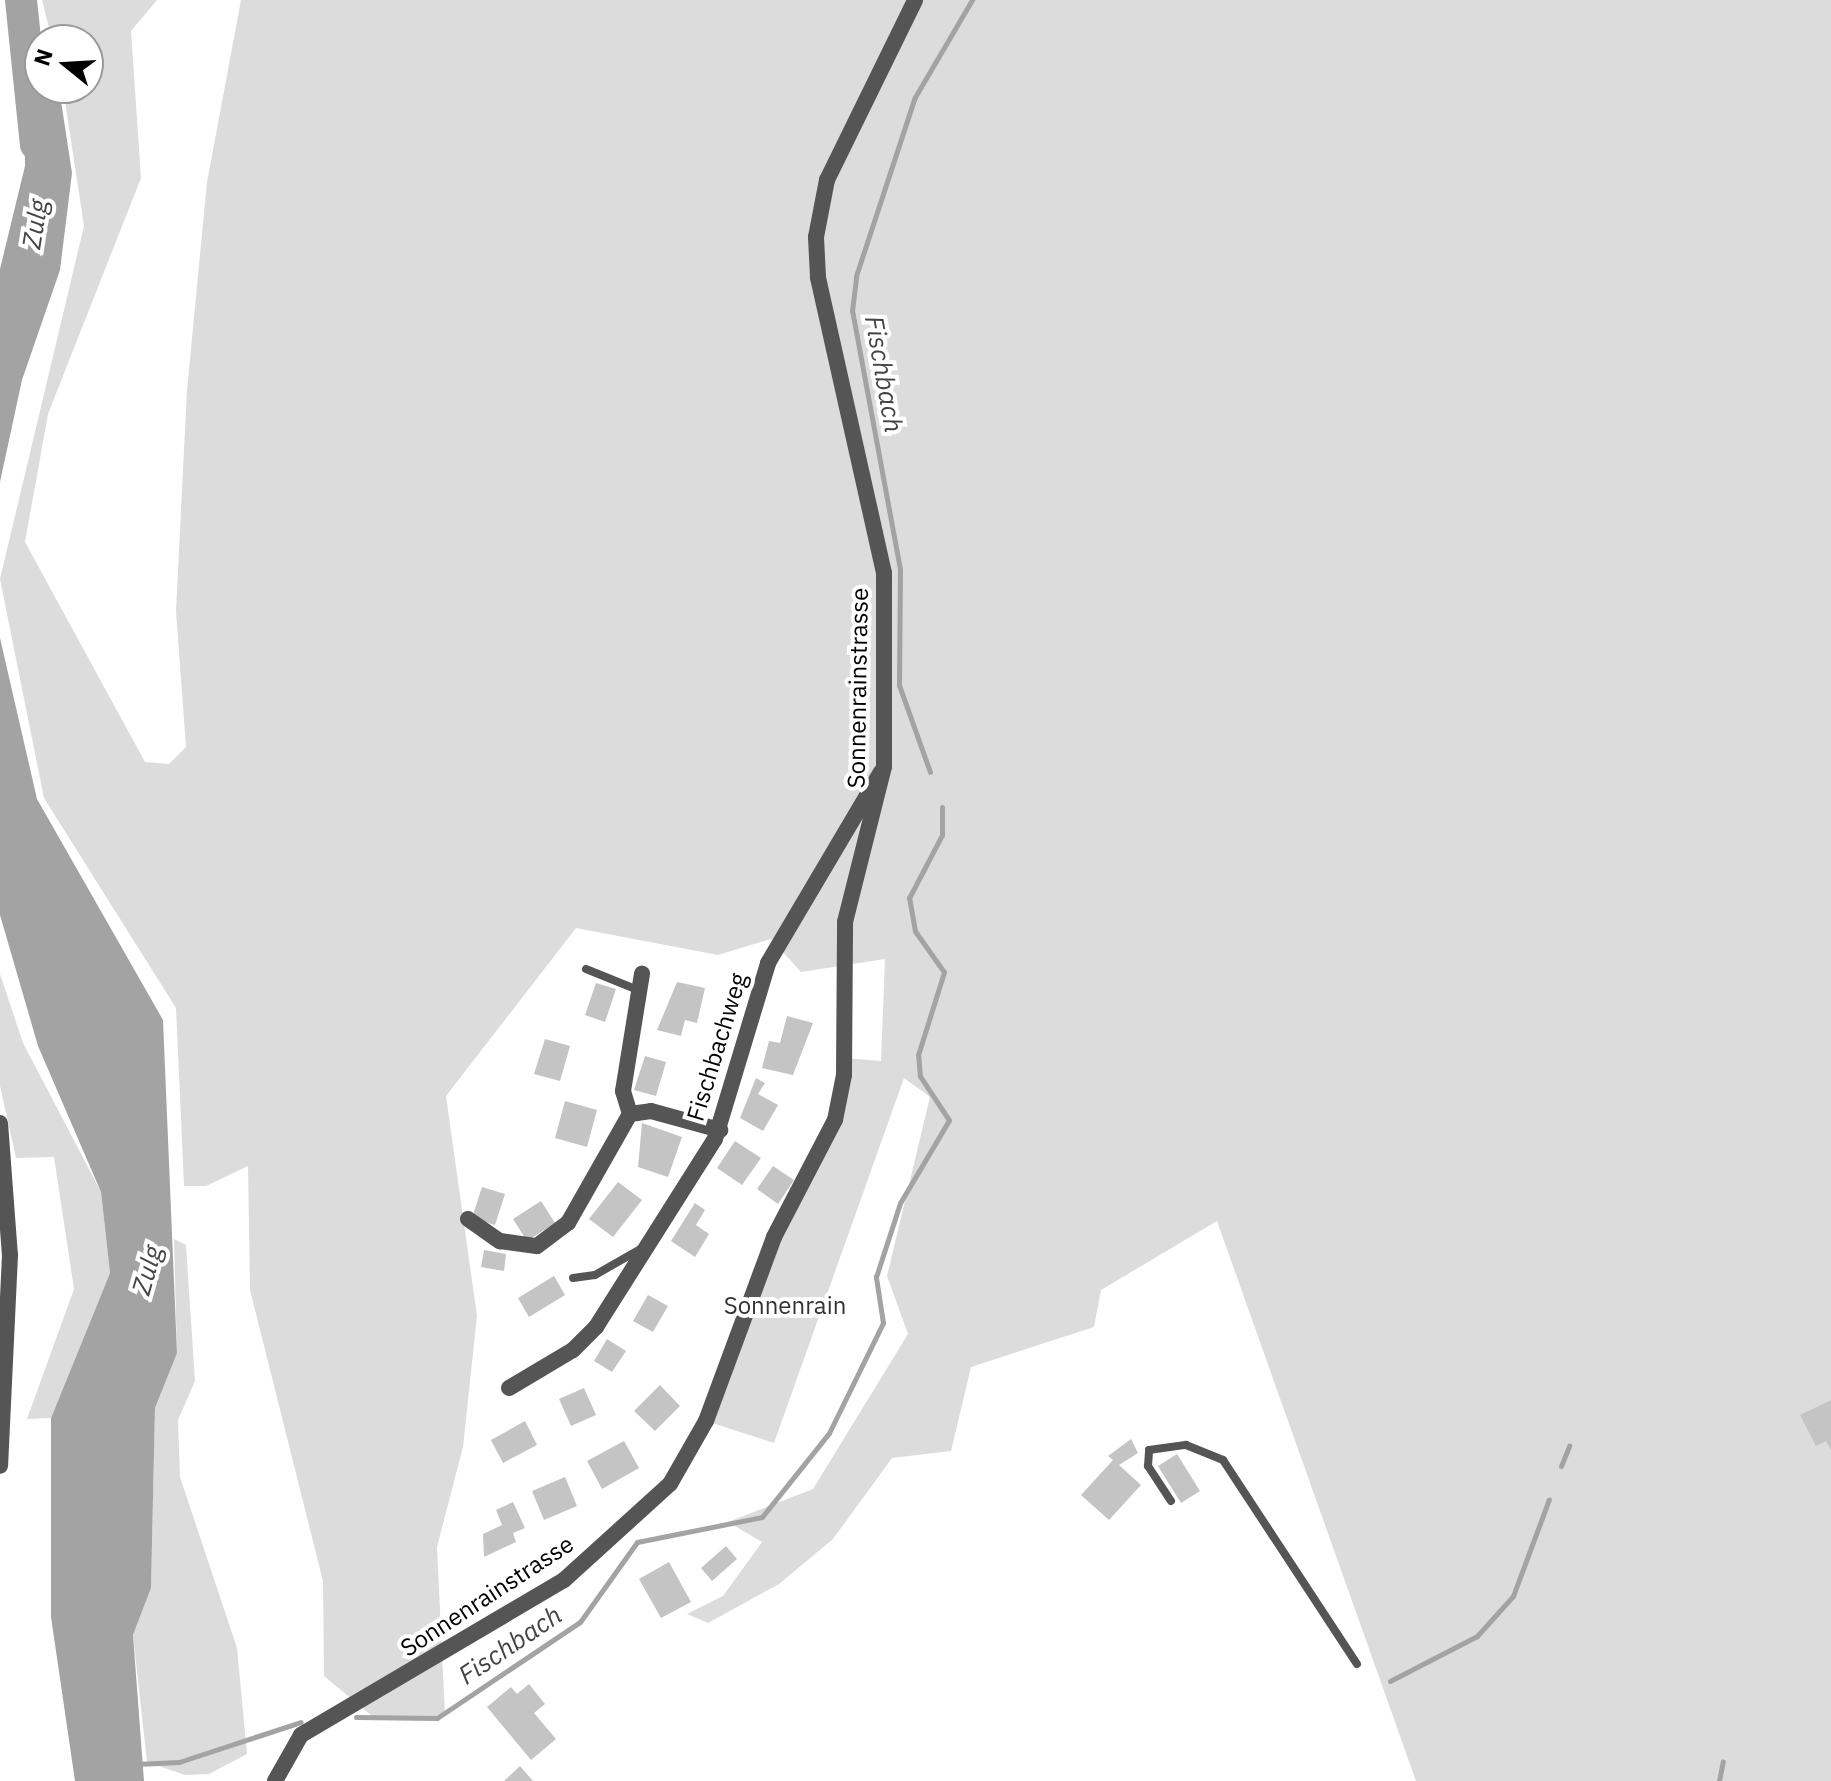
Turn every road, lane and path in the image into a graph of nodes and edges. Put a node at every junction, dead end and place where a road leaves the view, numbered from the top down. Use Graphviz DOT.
graph roads {
  1 [pos="915,0"];
  2 [pos="884,767"];
  3 [pos="586,969"];
  4 [pos="640,982"];
  5 [pos="630,1114"];
  6 [pos="0,1123"];
  7 [pos="720,1130"];
  8 [pos="468,1219"];
  9 [pos="649,1245"];
  10 [pos="573,1278"];
  11 [pos="509,1388"];
  12 [pos="0,1466"];
  13 [pos="1171,1501"];
  14 [pos="1357,1664"];
  15 [pos="275,1781"];
  1 -- 2 [label="street, Sonnenrainstrasse"];
  2 -- 7 [label="street, Fischbachweg"];
  2 -- 15 [label="street, Sonnenrainstrasse"];
  3 -- 4 [label="lane"];
  4 -- 5 [label="street"];
  5 -- 7 [label="street"];
  5 -- 8 [label="street"];
  6 -- 12 [label="street"];
  7 -- 9 [label="street, Fischbachweg"];
  9 -- 10 [label="lane"];
  9 -- 11 [label="street, Fischbachweg"];
  13 -- 14 [label="lane"];
}
